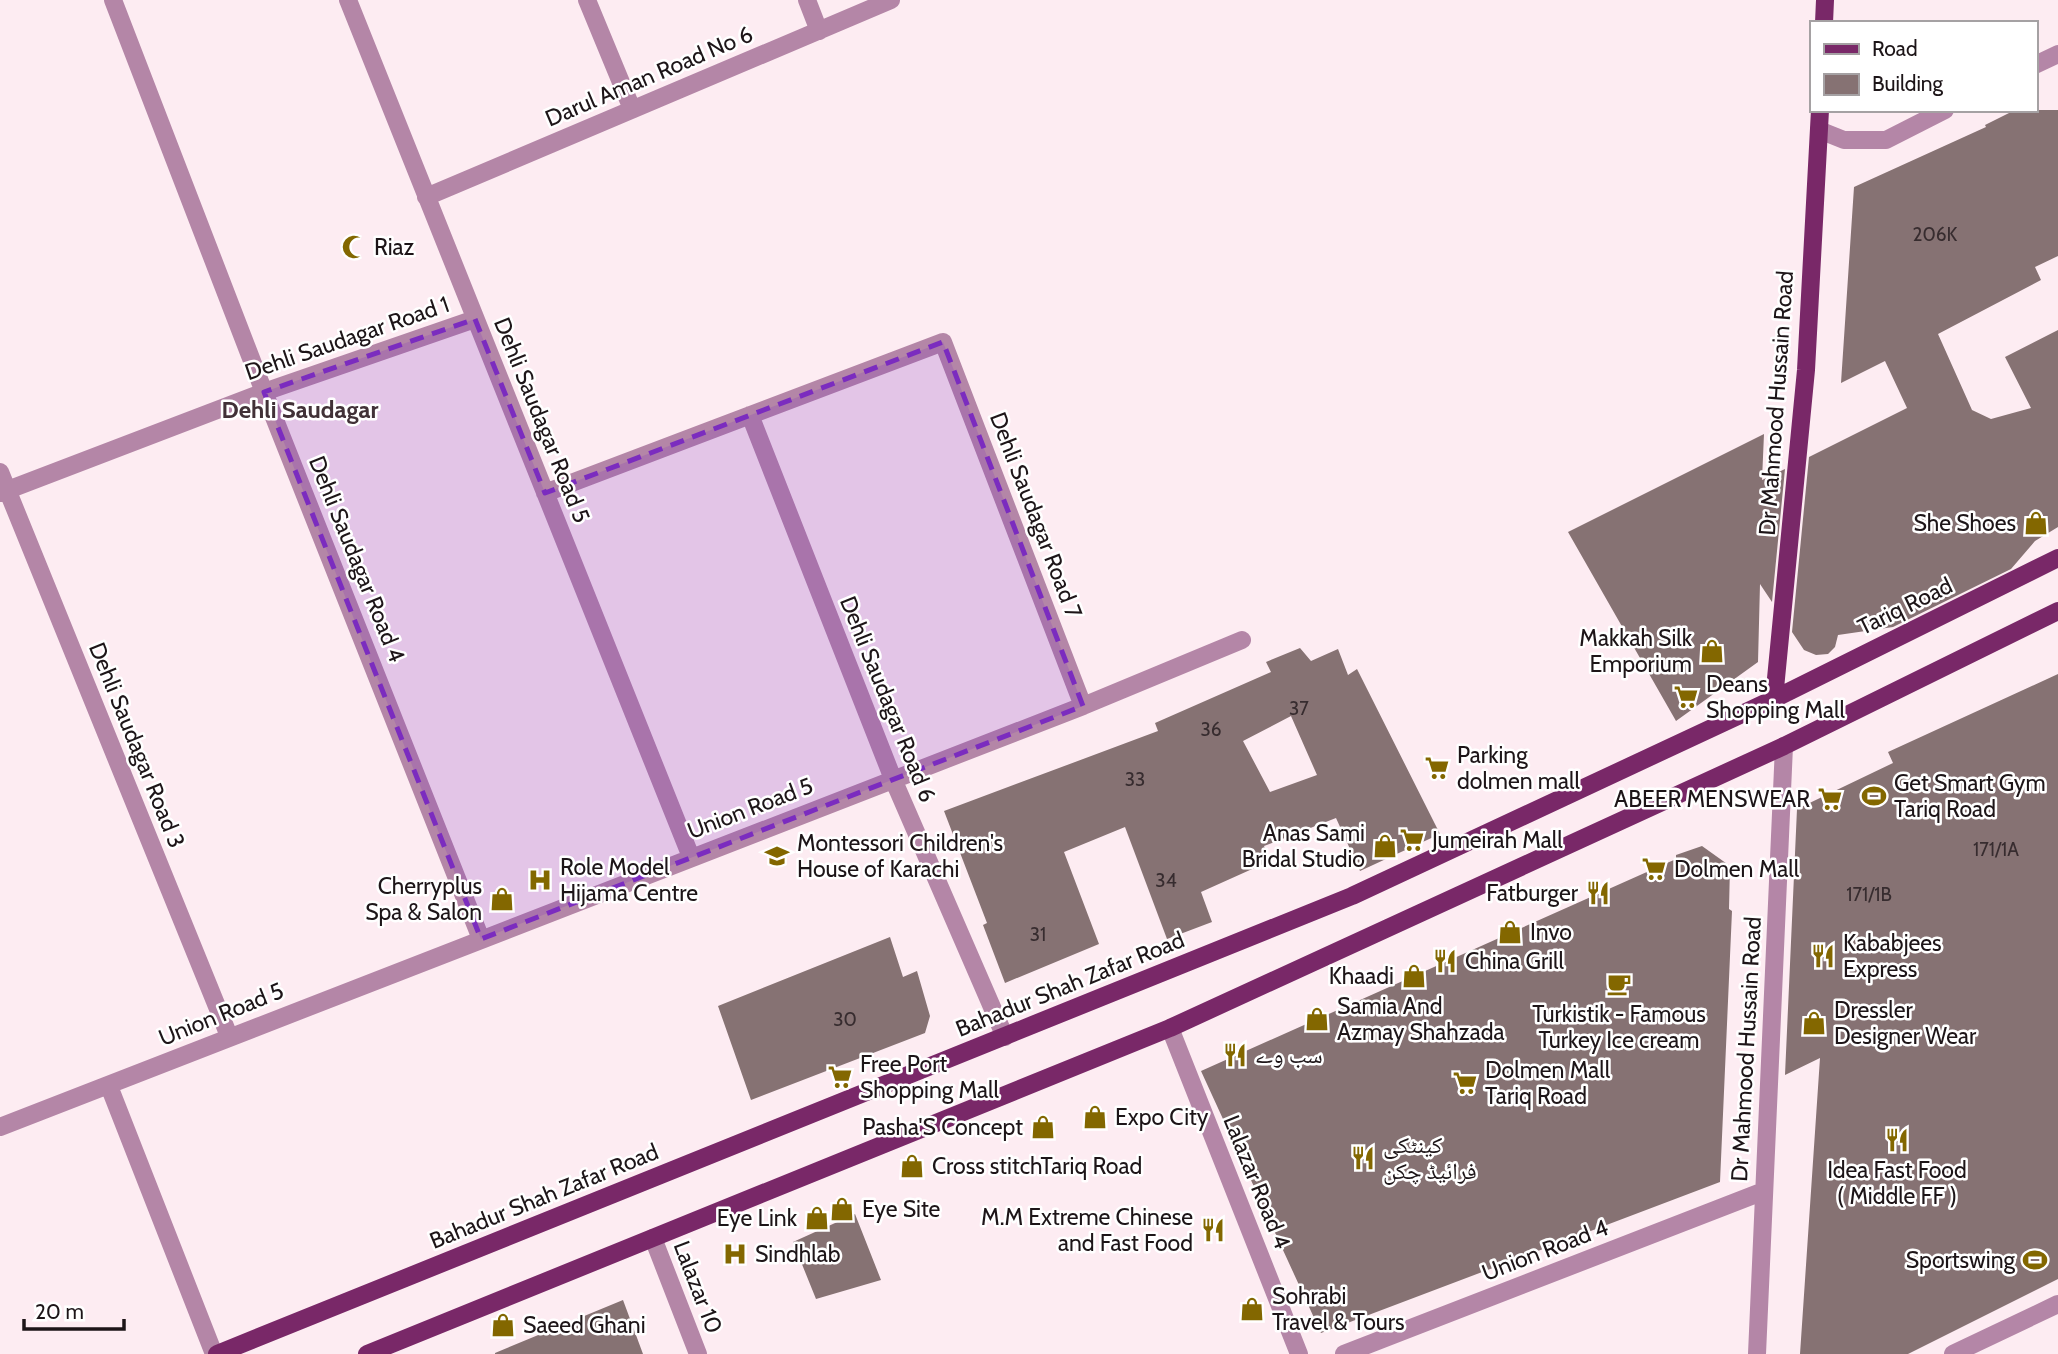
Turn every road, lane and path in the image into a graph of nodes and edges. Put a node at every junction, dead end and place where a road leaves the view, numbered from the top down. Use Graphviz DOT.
graph roads {
  1 [pos="113,0"];
  2 [pos="348,0"];
  3 [pos="587,0"];
  4 [pos="807,0"];
  5 [pos="891,0"];
  6 [pos="1825,0"];
  7 [pos="1824,21"];
  8 [pos="819,31"];
  9 [pos="2058,54"];
  10 [pos="2037,64"];
  11 [pos="632,109"];
  12 [pos="1820,112"];
  13 [pos="1941,112"];
  14 [pos="1819,130"];
  15 [pos="426,197"];
  16 [pos="475,319"];
  17 [pos="264,392"];
  18 [pos="750,415"];
  19 [pos="0,472"];
  20 [pos="4,491"];
  21 [pos="545,493"];
  22 [pos="2058,558"];
  23 [pos="2058,611"];
  24 [pos="1242,640"];
  25 [pos="1774,699"];
  26 [pos="1083,705"];
  27 [pos="1784,746"];
  28 [pos="892,779"];
  29 [pos="691,857"];
  30 [pos="481,939"];
  31 [pos="1170,1028"];
  32 [pos="229,1037"];
  33 [pos="1005,1037"];
  34 [pos="110,1086"];
  35 [pos="0,1127"];
  36 [pos="1765,1191"];
  37 [pos="653,1238"];
  38 [pos="2058,1304"];
  39 [pos="216,1354"];
  40 [pos="367,1354"];
  41 [pos="698,1354"];
  42 [pos="1299,1354"];
  43 [pos="1344,1354"];
  44 [pos="1757,1354"];
  45 [pos="1953,1354"];
  1 -- 17 [label="street, Dehli Saudagar Road 4"];
  2 -- 15 [label="street, Dehli Saudagar Road 5"];
  3 -- 11 [label="street"];
  4 -- 8 [label="street"];
  5 -- 8 [label="street, Darul Aman Road No 6"];
  6 -- 7 [label="main road"];
  8 -- 11 [label="street, Darul Aman Road No 6"];
  9 -- 10 [label="street"];
  11 -- 15 [label="street, Darul Aman Road No 6"];
  12 -- 14 [label="main road, Dr Mahmood Hussain Road"];
  13 -- 14 [label="street"];
  14 -- 25 [label="main road, Dr Mahmood Hussain Road"];
  15 -- 16 [label="street, Dehli Saudagar Road 5"];
  16 -- 17 [label="street, Dehli Saudagar Road 1"];
  16 -- 21 [label="street, Dehli Saudagar Road 5"];
  17 -- 20 [label="street, Dehli Saudagar Road 1"];
  17 -- 30 [label="street, Dehli Saudagar Road 4"];
  18 -- 21 [label="street"];
  18 -- 26 [label="street, Dehli Saudagar Road 7"];
  18 -- 28 [label="street, Dehli Saudagar Road 6"];
  19 -- 20 [label="street, Dehli Saudagar Road 3"];
  20 -- 32 [label="street, Dehli Saudagar Road 3"];
  21 -- 29 [label="street, Dehli Saudagar Road 5"];
  22 -- 25 [label="main road, Tariq Road"];
  23 -- 27 [label="main road"];
  24 -- 26 [label="street, Union Road 5"];
  25 -- 33 [label="main road, Bahadur Shah Zafar Road"];
  26 -- 28 [label="street, Union Road 5"];
  27 -- 31 [label="main road"];
  27 -- 36 [label="street, Dr Mahmood Hussain Road"];
  28 -- 29 [label="street, Union Road 5"];
  28 -- 33 [label="street, Dehli Saudagar Road 6"];
  29 -- 30 [label="street, Union Road 5"];
  30 -- 32 [label="street, Union Road 5"];
  31 -- 37 [label="main road"];
  31 -- 42 [label="street, Lalazar Road 4"];
  32 -- 34 [label="street, Union Road 5"];
  33 -- 39 [label="main road, Bahadur Shah Zafar Road"];
  34 -- 35 [label="street, Union Road 5"];
  34 -- 39 [label="street"];
  36 -- 43 [label="street, Union Road 4"];
  36 -- 44 [label="street, Dr Mahmood Hussain Road"];
  37 -- 40 [label="main road"];
  37 -- 41 [label="street, Lalazar 10"];
  38 -- 45 [label="street"];
}
